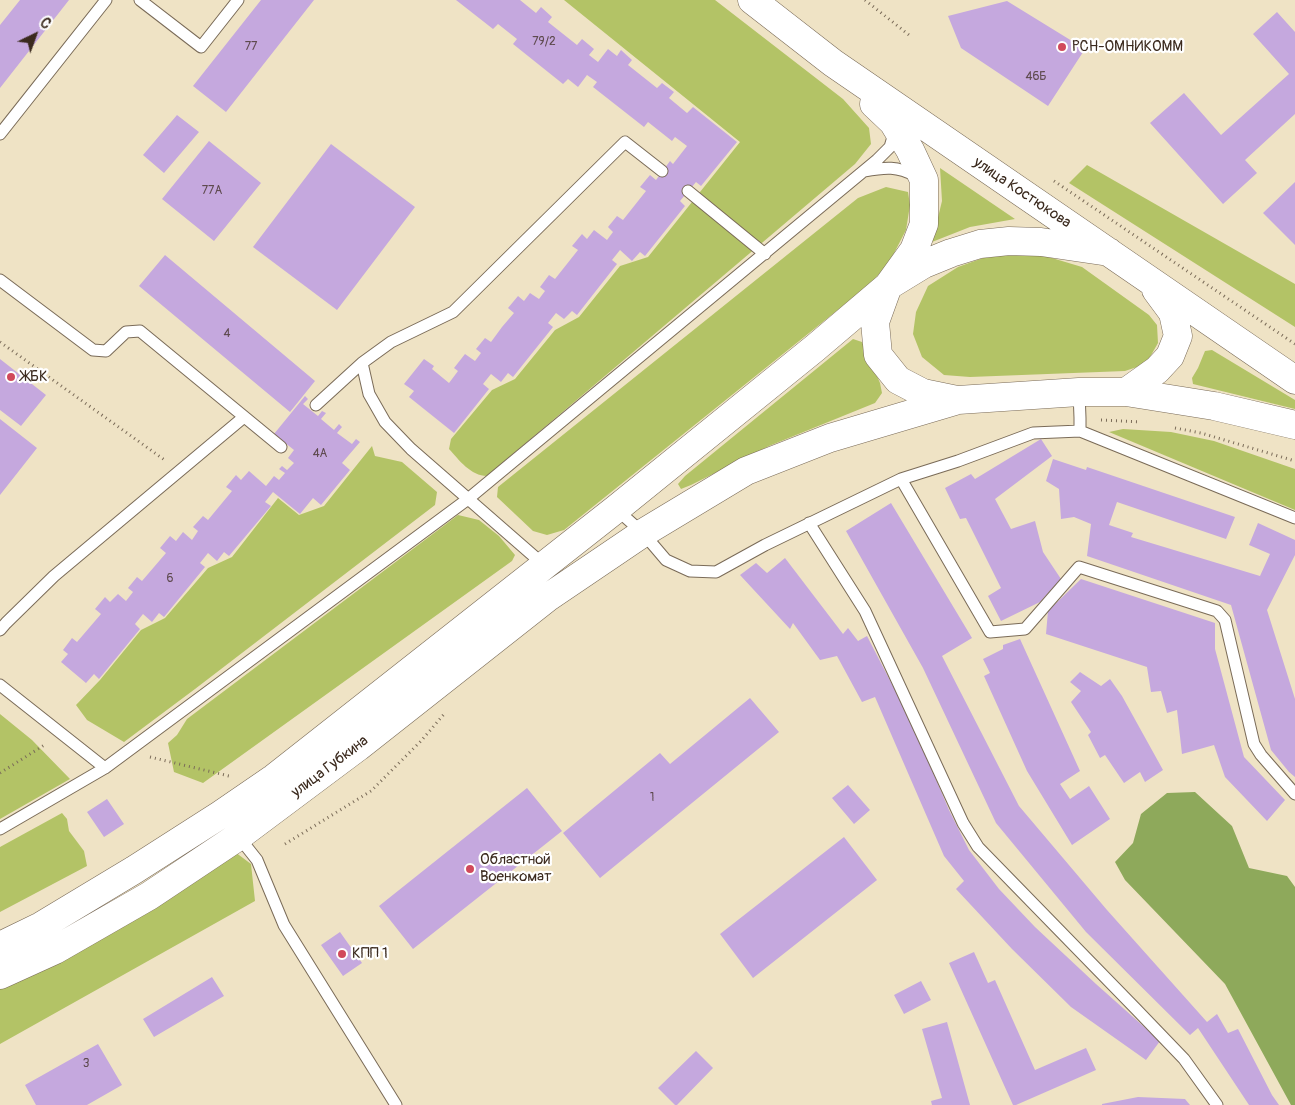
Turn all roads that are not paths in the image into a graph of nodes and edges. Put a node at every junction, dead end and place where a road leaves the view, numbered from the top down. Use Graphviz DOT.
graph roads {
  1 [pos="106,0"];
  2 [pos="140,0"];
  3 [pos="238,0"];
  4 [pos="752,0"];
  5 [pos="833,63"];
  6 [pos="896,128"];
  7 [pos="0,134"];
  8 [pos="662,171"];
  9 [pos="863,172"];
  10 [pos="924,180"];
  11 [pos="688,191"];
  12 [pos="1108,252"];
  13 [pos="765,254"];
  14 [pos="0,280"];
  15 [pos="1151,282"];
  16 [pos="888,286"];
  17 [pos="362,363"];
  18 [pos="1295,380"];
  19 [pos="1079,392"];
  20 [pos="1126,392"];
  21 [pos="958,400"];
  22 [pos="316,405"];
  23 [pos="244,417"];
  24 [pos="1295,425"];
  25 [pos="1080,431"];
  26 [pos="281,447"];
  27 [pos="901,479"];
  28 [pos="468,500"];
  29 [pos="616,509"];
  30 [pos="1295,518"];
  31 [pos="809,523"];
  32 [pos="643,533"];
  33 [pos="544,566"];
  34 [pos="0,630"];
  35 [pos="0,685"];
  36 [pos="105,768"];
  37 [pos="1295,794"];
  38 [pos="229,826"];
  39 [pos="0,829"];
  40 [pos="0,946"];
  41 [pos="0,975"];
  42 [pos="396,1105"];
  43 [pos="1217,1105"];
  1 -- 7 [label="lane"];
  2 -- 3 [label="lane"];
  4 -- 5 [label="main road, улица Костюкова"];
  5 -- 6 [label="main road"];
  5 -- 12 [label="main road, улица Костюкова"];
  6 -- 9 [label="lane"];
  6 -- 10 [label="main road"];
  8 -- 17 [label="lane"];
  9 -- 10 [label="lane"];
  9 -- 13 [label="lane"];
  10 -- 16 [label="main road"];
  11 -- 13 [label="lane"];
  12 -- 15 [label="main road, улица Костюкова"];
  12 -- 16 [label="main road"];
  13 -- 28 [label="lane"];
  14 -- 23 [label="lane"];
  15 -- 18 [label="main road, улица Костюкова"];
  15 -- 20 [label="main road"];
  16 -- 21 [label="main road"];
  16 -- 29 [label="main road, улица Губкина"];
  17 -- 22 [label="lane"];
  17 -- 28 [label="lane"];
  19 -- 20 [label="main road"];
  19 -- 21 [label="main road"];
  19 -- 25 [label="lane"];
  20 -- 24 [label="main road"];
  21 -- 32 [label="main road, улица Губкина"];
  23 -- 26 [label="lane"];
  23 -- 34 [label="lane"];
  25 -- 27 [label="lane"];
  25 -- 30 [label="lane"];
  27 -- 31 [label="lane"];
  27 -- 37 [label="lane"];
  28 -- 33 [label="lane"];
  28 -- 36 [label="lane"];
  29 -- 32 [label="lane"];
  29 -- 33 [label="main road, улица Губкина"];
  31 -- 32 [label="lane"];
  31 -- 43 [label="lane"];
  32 -- 38 [label="main road, улица Губкина"];
  33 -- 38 [label="main road, улица Губкина"];
  35 -- 36 [label="lane"];
  36 -- 39 [label="lane"];
  38 -- 40 [label="main road, улица Губкина"];
  38 -- 41 [label="main road, улица Губкина"];
  38 -- 42 [label="lane"];
}
